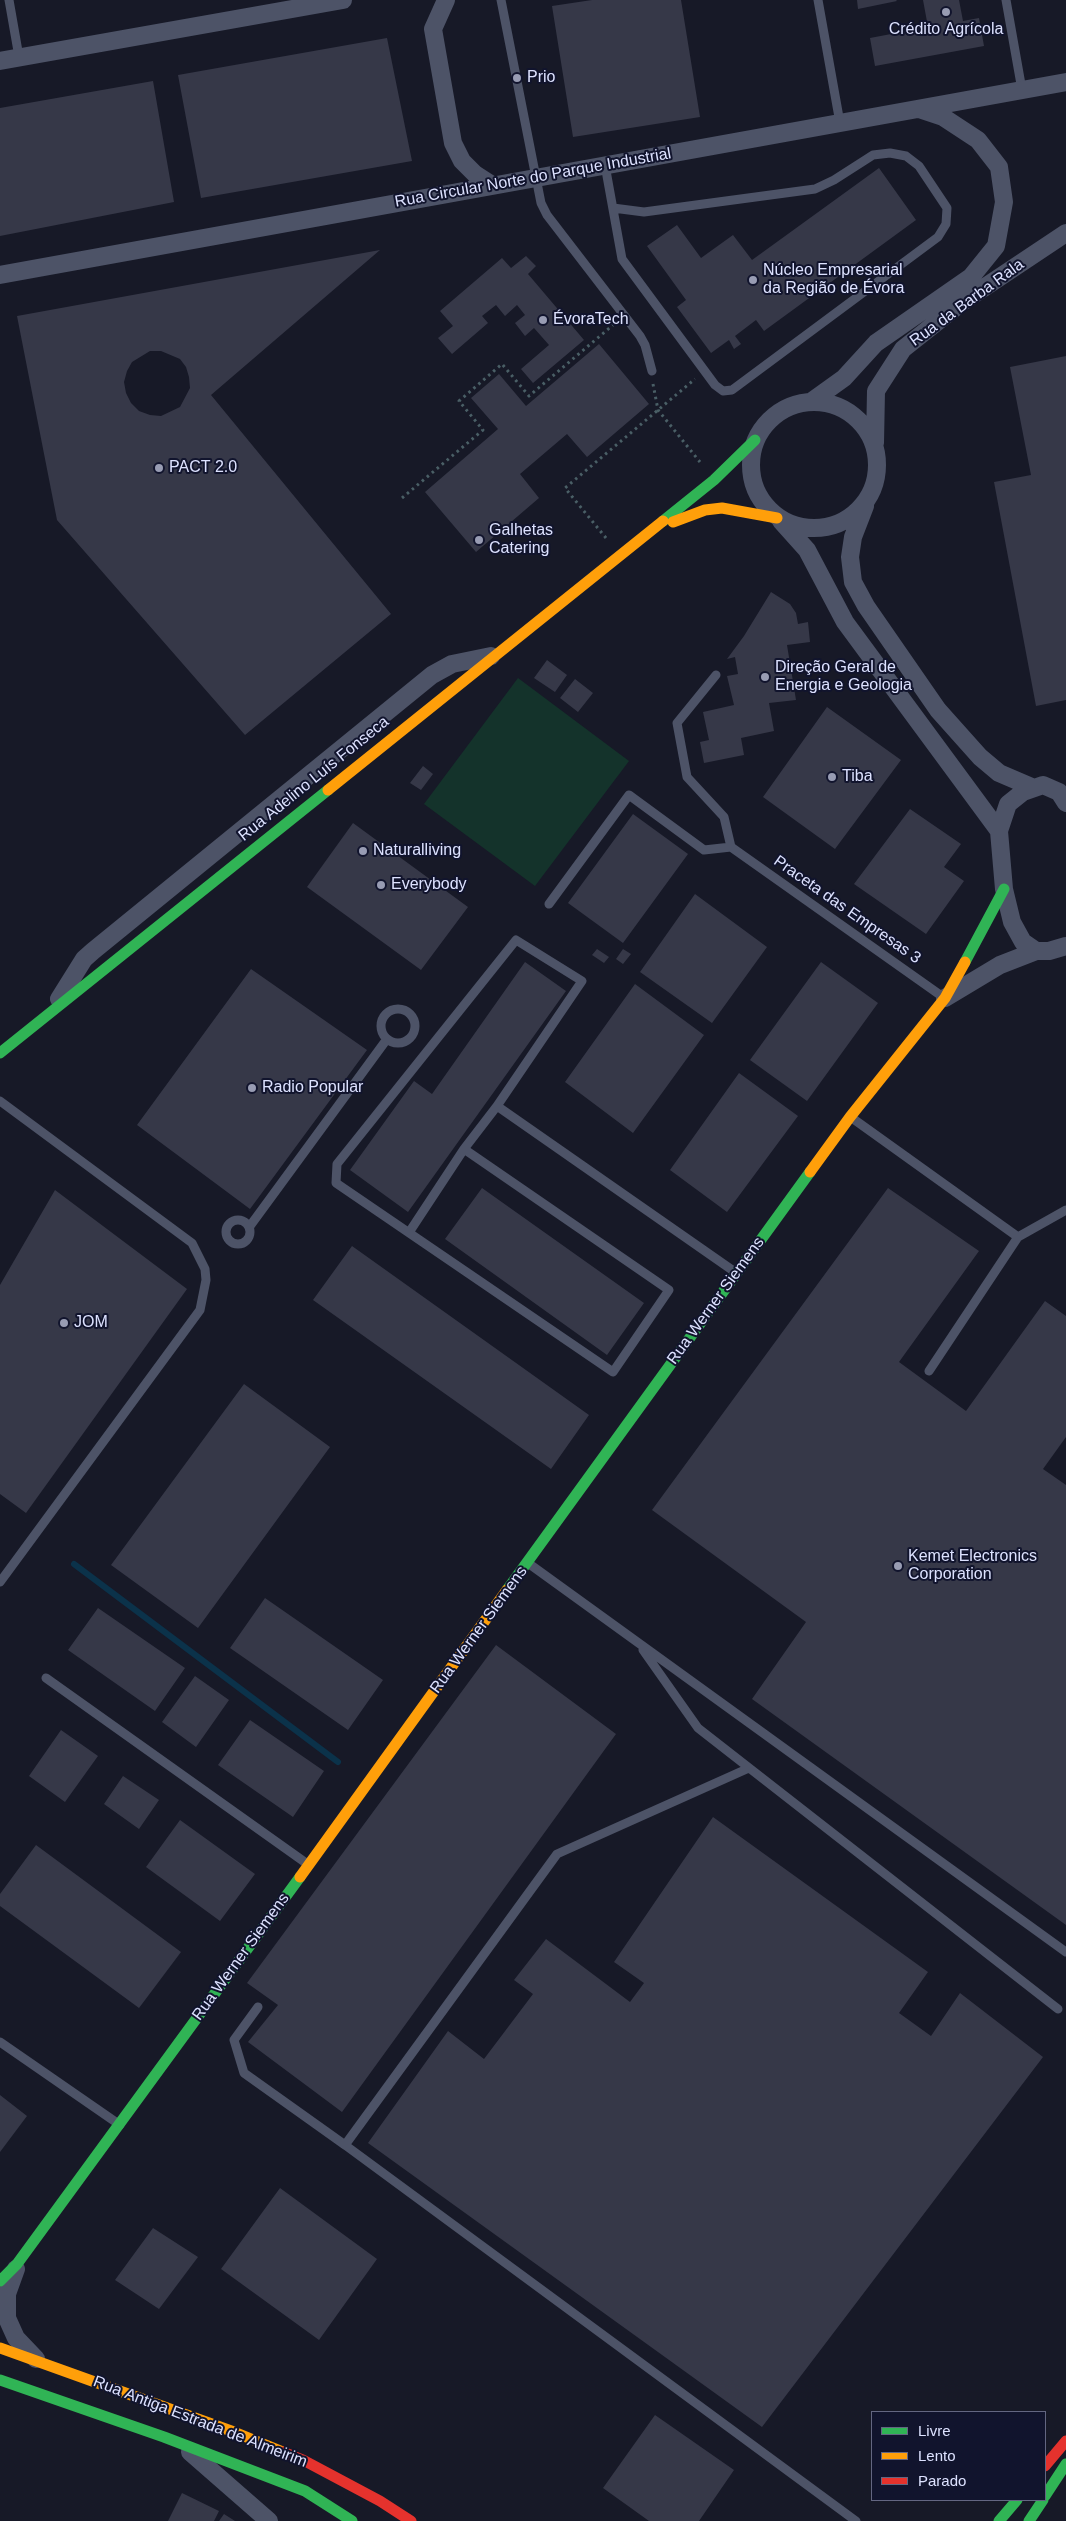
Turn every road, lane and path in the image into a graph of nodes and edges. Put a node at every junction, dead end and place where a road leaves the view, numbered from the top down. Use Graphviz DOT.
graph roads {
  1 [pos="9,0"];
  2 [pos="343,0"];
  3 [pos="446,0"];
  4 [pos="501,0"];
  5 [pos="818,0"];
  6 [pos="1006,0"];
  7 [pos="0,10"];
  8 [pos="11,14"];
  9 [pos="18,57"];
  10 [pos="0,61"];
  11 [pos="1066,82"];
  12 [pos="1022,90"];
  13 [pos="919,109"];
  14 [pos="840,123"];
  15 [pos="605,165"];
  16 [pos="536,177"];
  17 [pos="492,185"];
  18 [pos="613,208"];
  19 [pos="1066,232"];
  20 [pos="0,275"];
  21 [pos="624,315"];
  22 [pos="652,371"];
  23 [pos="684,388"];
  24 [pos="812,401"];
  25 [pos="658,410"];
  26 [pos="755,440"];
  27 [pos="874,444"];
  28 [pos="714,480"];
  29 [pos="402,498"];
  30 [pos="868,500"];
  31 [pos="778,518"];
  32 [pos="650,531"];
  33 [pos="620,555"];
  34 [pos="498,653"];
  35 [pos="716,675"];
  36 [pos="1066,779"];
  37 [pos="1039,787"];
  38 [pos="1066,803"];
  39 [pos="999,831"];
  40 [pos="731,847"];
  41 [pos="1004,889"];
  42 [pos="549,904"];
  43 [pos="1066,946"];
  44 [pos="1036,951"];
  45 [pos="945,998"];
  46 [pos="42,1018"];
  47 [pos="387,1039"];
  48 [pos="0,1053"];
  49 [pos="0,1101"];
  50 [pos="497,1106"];
  51 [pos="850,1117"];
  52 [pos="464,1149"];
  53 [pos="1066,1210"];
  54 [pos="250,1226"];
  55 [pos="410,1231"];
  56 [pos="1018,1238"];
  57 [pos="736,1272"];
  58 [pos="929,1371"];
  59 [pos="528,1563"];
  60 [pos="0,1582"];
  61 [pos="638,1643"];
  62 [pos="46,1678"];
  63 [pos="749,1768"];
  64 [pos="308,1865"];
  65 [pos="1066,1952"];
  66 [pos="258,2008"];
  67 [pos="1058,2009"];
  68 [pos="0,2042"];
  69 [pos="120,2125"];
  70 [pos="345,2145"];
  71 [pos="17,2264"];
  72 [pos="0,2280"];
  73 [pos="0,2348"];
  74 [pos="38,2361"];
  75 [pos="0,2380"];
  76 [pos="164,2437"];
  77 [pos="1066,2441"];
  78 [pos="1066,2464"];
  79 [pos="1046,2465"];
  80 [pos="1046,2494"];
  81 [pos="1016,2501"];
  82 [pos="1042,2501"];
  83 [pos="269,2521"];
  84 [pos="352,2521"];
  85 [pos="411,2521"];
  86 [pos="856,2521"];
  87 [pos="999,2521"];
  88 [pos="1029,2521"];
  1 -- 8 [label="lane"];
  2 -- 9 [label="street"];
  3 -- 17 [label="street"];
  4 -- 16 [label="lane"];
  5 -- 14 [label="lane"];
  6 -- 12 [label="lane"];
  7 -- 8 [label="lane"];
  8 -- 9 [label="lane"];
  9 -- 10 [label="street"];
  11 -- 12 [label="street, Rua Circular Norte do Parque Industrial"];
  12 -- 13 [label="street, Rua Circular Norte do Parque Industrial"];
  13 -- 14 [label="street, Rua Circular Norte do Parque Industrial"];
  13 -- 24 [label="street"];
  14 -- 15 [label="street, Rua Circular Norte do Parque Industrial"];
  15 -- 16 [label="street, Rua Circular Norte do Parque Industrial"];
  15 -- 18 [label="lane"];
  16 -- 17 [label="street, Rua Circular Norte do Parque Industrial"];
  16 -- 21 [label="lane"];
  17 -- 20 [label="street, Rua Circular Norte do Parque Industrial"];
  18 -- 18 [label="lane"];
  19 -- 27 [label="street, Rua da Barba Rala"];
  21 -- 22 [label="lane"];
  21 -- 29 [label="path"];
  22 -- 25 [label="path"];
  23 -- 25 [label="path"];
  24 -- 26 [label="street"];
  24 -- 27 [label="street"];
  25 -- 28 [label="path"];
  25 -- 33 [label="path"];
  26 -- 28 [label="street, Rua Adelino Luís Fonseca"];
  26 -- 31 [label="street"];
  27 -- 30 [label="street"];
  28 -- 32 [label="street, Rua Adelino Luís Fonseca"];
  30 -- 31 [label="street"];
  30 -- 37 [label="street"];
  31 -- 32 [label="street, Rua Adelino Luís Fonseca"];
  31 -- 39 [label="street"];
  32 -- 33 [label="street, Rua Adelino Luís Fonseca"];
  33 -- 34 [label="street, Rua Adelino Luís Fonseca"];
  34 -- 46 [label="street, Rua Adelino Luís Fonseca"];
  34 -- 46 [label="street"];
  35 -- 40 [label="lane"];
  36 -- 37 [label="street"];
  37 -- 38 [label="street"];
  37 -- 39 [label="street"];
  39 -- 41 [label="street"];
  40 -- 42 [label="lane"];
  40 -- 45 [label="lane, Praceta das Empresas 3"];
  41 -- 44 [label="street"];
  41 -- 45 [label="street, Rua Werner Siemens"];
  43 -- 44 [label="street, Rua Werner Siemens"];
  44 -- 45 [label="street, Rua Werner Siemens"];
  45 -- 51 [label="street, Rua Werner Siemens"];
  46 -- 48 [label="street, Rua Adelino Luís Fonseca"];
  47 -- 54 [label="lane"];
  49 -- 60 [label="lane"];
  50 -- 52 [label="lane"];
  50 -- 55 [label="lane"];
  50 -- 57 [label="lane"];
  51 -- 56 [label="lane"];
  51 -- 57 [label="street, Rua Werner Siemens"];
  52 -- 55 [label="lane"];
  52 -- 55 [label="lane"];
  53 -- 56 [label="lane"];
  56 -- 58 [label="lane"];
  57 -- 59 [label="street, Rua Werner Siemens"];
  59 -- 61 [label="lane"];
  59 -- 64 [label="street, Rua Werner Siemens"];
  61 -- 63 [label="lane"];
  61 -- 65 [label="lane"];
  62 -- 64 [label="lane"];
  63 -- 67 [label="lane"];
  63 -- 70 [label="lane"];
  64 -- 69 [label="street, Rua Werner Siemens"];
  66 -- 70 [label="lane"];
  68 -- 69 [label="lane"];
  69 -- 71 [label="street, Rua Werner Siemens"];
  70 -- 86 [label="lane"];
  71 -- 72 [label="street"];
  71 -- 74 [label="street, Rua Antiga Estrada de Almeirim"];
  73 -- 74 [label="street, Rua Antiga Estrada de Almeirim"];
  74 -- 85 [label="street, Rua Antiga Estrada de Almeirim"];
  75 -- 76 [label="street, Rua Antiga Estrada de Almeirim"];
  76 -- 83 [label="street"];
  76 -- 84 [label="street, Rua Antiga Estrada de Almeirim"];
  77 -- 79 [label="street"];
  78 -- 80 [label="street"];
  81 -- 87 [label="street"];
  82 -- 88 [label="street"];
}
